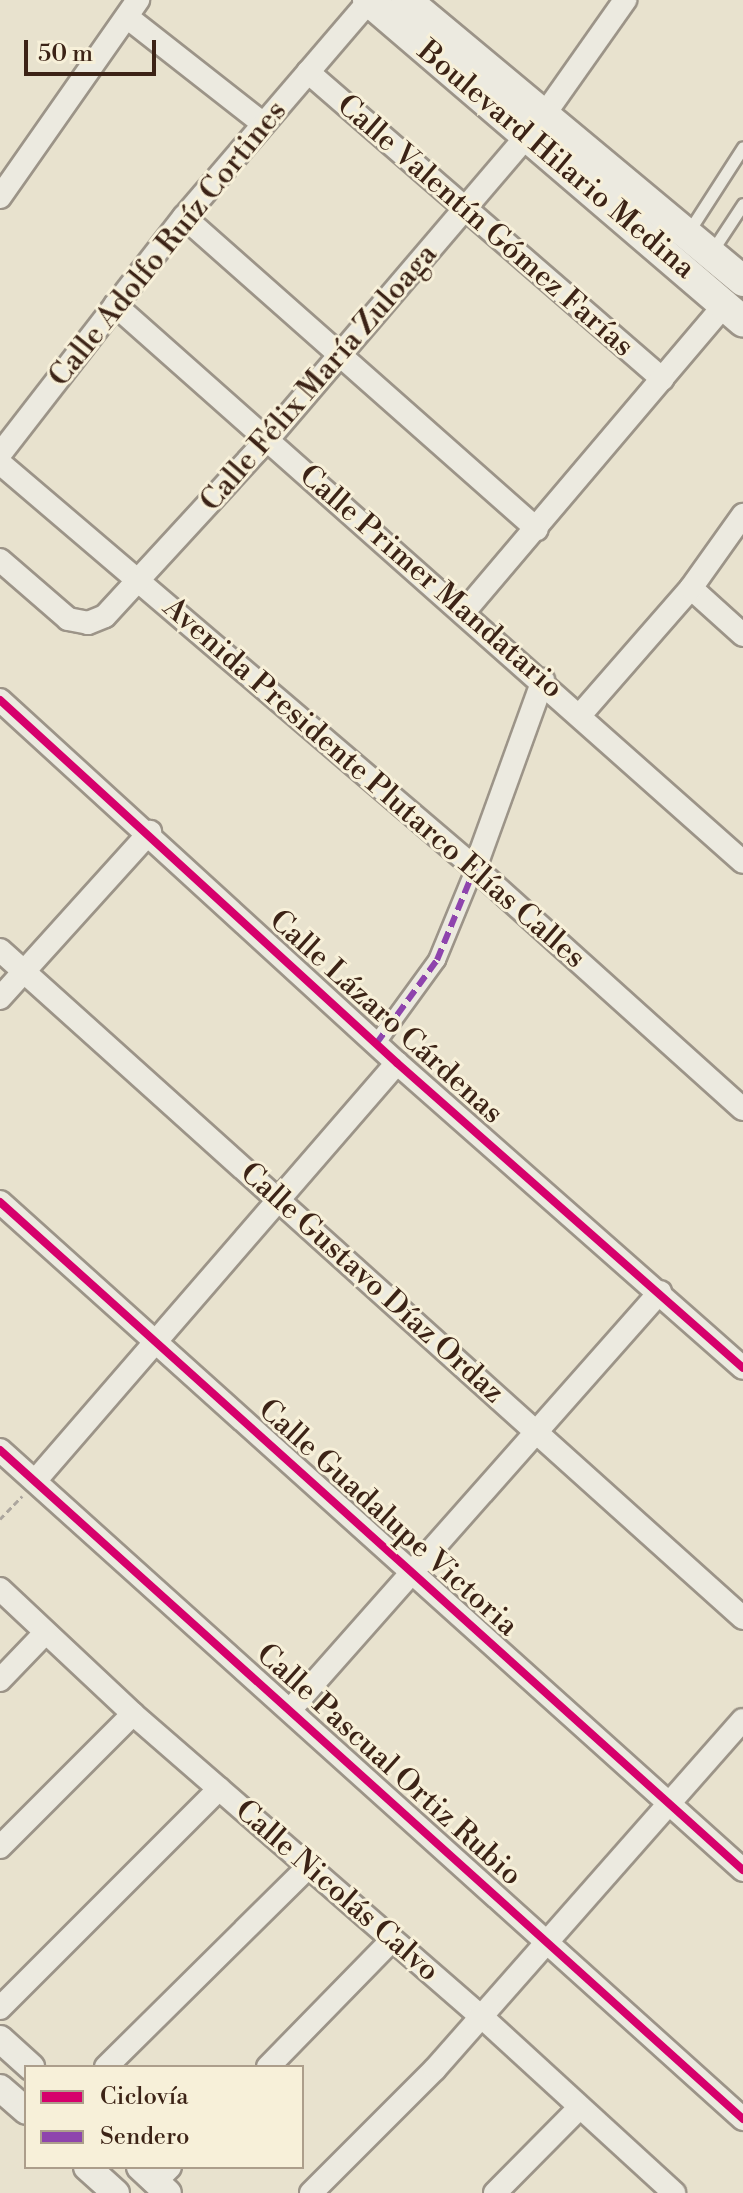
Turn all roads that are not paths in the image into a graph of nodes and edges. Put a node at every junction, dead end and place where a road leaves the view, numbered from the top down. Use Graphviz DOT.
graph roads {
  1 [pos="369,0"];
  2 [pos="406,0"];
  3 [pos="625,0"];
  4 [pos="133,8"];
  5 [pos="308,72"];
  6 [pos="262,123"];
  7 [pos="536,126"];
  8 [pos="743,147"];
  9 [pos="0,197"];
  10 [pos="743,204"];
  11 [pos="466,212"];
  12 [pos="184,217"];
  13 [pos="686,235"];
  14 [pos="709,255"];
  15 [pos="737,302"];
  16 [pos="115,305"];
  17 [pos="341,356"];
  18 [pos="663,379"];
  19 [pos="268,439"];
  20 [pos="0,454"];
  21 [pos="0,463"];
  22 [pos="743,515"];
  23 [pos="537,529"];
  24 [pos="0,560"];
  25 [pos="139,578"];
  26 [pos="691,588"];
  27 [pos="464,612"];
  28 [pos="743,635"];
  29 [pos="543,680"];
  30 [pos="0,700"];
  31 [pos="581,714"];
  32 [pos="150,832"];
  33 [pos="743,862"];
  34 [pos="475,868"];
  35 [pos="0,950"];
  36 [pos="24,971"];
  37 [pos="0,998"];
  38 [pos="376,1044"];
  39 [pos="397,1063"];
  40 [pos="743,1109"];
  41 [pos="0,1202"];
  42 [pos="281,1203"];
  43 [pos="660,1292"];
  44 [pos="155,1344"];
  45 [pos="743,1368"];
  46 [pos="539,1432"];
  47 [pos="0,1450"];
  48 [pos="35,1481"];
  49 [pos="415,1572"];
  50 [pos="0,1589"];
  51 [pos="743,1618"];
  52 [pos="45,1633"];
  53 [pos="0,1680"];
  54 [pos="291,1709"];
  55 [pos="133,1714"];
  56 [pos="743,1720"];
  57 [pos="219,1789"];
  58 [pos="669,1804"];
  59 [pos="0,1847"];
  60 [pos="309,1866"];
  61 [pos="743,1870"];
  62 [pos="392,1940"];
  63 [pos="549,1940"];
  64 [pos="0,2008"];
  65 [pos="481,2016"];
  66 [pos="0,2039"];
  67 [pos="29,2065"];
  68 [pos="108,2065"];
  69 [pos="270,2065"];
  70 [pos="0,2088"];
  71 [pos="579,2108"];
  72 [pos="24,2109"];
  73 [pos="743,2119"];
  74 [pos="89,2169"];
  75 [pos="116,2193"];
  76 [pos="311,2193"];
  77 [pos="495,2193"];
  78 [pos="674,2193"];
  1 -- 5 [label="street, Calle Adolfo Ruíz Cortines"];
  1 -- 7 [label="main road, Boulevard Hilario Medina"];
  2 -- 7 [label="main road, Boulevard Hilario Medina"];
  3 -- 7 [label="street, Calle Félix María Zuloaga"];
  4 -- 6 [label="street"];
  4 -- 9 [label="street"];
  5 -- 6 [label="street, Calle Adolfo Ruíz Cortines"];
  5 -- 11 [label="street, Calle Valentín Gómez Farías"];
  6 -- 12 [label="street, Calle Adolfo Ruíz Cortines"];
  7 -- 11 [label="street, Calle Félix María Zuloaga"];
  7 -- 13 [label="main road, Boulevard Hilario Medina"];
  7 -- 15 [label="main road, Boulevard Hilario Medina"];
  8 -- 13 [label="lane"];
  10 -- 14 [label="lane"];
  11 -- 17 [label="street, Calle Félix María Zuloaga"];
  11 -- 18 [label="street, Calle Valentín Gómez Farías"];
  12 -- 16 [label="street, Calle Adolfo Ruíz Cortines"];
  12 -- 17 [label="street"];
  13 -- 14 [label="main road, Boulevard Hilario Medina"];
  14 -- 15 [label="main road, Boulevard Hilario Medina"];
  15 -- 18 [label="street"];
  16 -- 19 [label="street, Calle Primer Mandatario"];
  16 -- 20 [label="street, Calle Adolfo Ruíz Cortines"];
  17 -- 19 [label="street, Calle Félix María Zuloaga"];
  17 -- 23 [label="street"];
  18 -- 23 [label="street"];
  19 -- 25 [label="street, Calle Félix María Zuloaga"];
  19 -- 27 [label="street, Calle Primer Mandatario"];
  21 -- 25 [label="street, Avenida Presidente Plutarco Elías Calles"];
  22 -- 26 [label="street"];
  23 -- 27 [label="street"];
  24 -- 25 [label="street, Calle Félix María Zuloaga"];
  25 -- 34 [label="street, Avenida Presidente Plutarco Elías Calles"];
  26 -- 28 [label="street"];
  26 -- 31 [label="street"];
  27 -- 29 [label="street, Calle Primer Mandatario"];
  29 -- 31 [label="street, Calle Primer Mandatario"];
  29 -- 34 [label="street"];
  30 -- 32 [label="street, Calle Lázaro Cárdenas"];
  31 -- 33 [label="street, Calle Primer Mandatario"];
  32 -- 36 [label="street"];
  32 -- 38 [label="street, Calle Lázaro Cárdenas"];
  34 -- 38 [label="street"];
  34 -- 40 [label="street, Avenida Presidente Plutarco Elías Calles"];
  35 -- 36 [label="street, Calle Gustavo Díaz Ordaz"];
  36 -- 37 [label="street"];
  36 -- 42 [label="street, Calle Gustavo Díaz Ordaz"];
  38 -- 39 [label="street, Calle Lázaro Cárdenas"];
  39 -- 42 [label="street"];
  39 -- 43 [label="street, Calle Lázaro Cárdenas"];
  41 -- 44 [label="street, Calle Guadalupe Victoria"];
  42 -- 44 [label="street"];
  42 -- 46 [label="street, Calle Gustavo Díaz Ordaz"];
  43 -- 45 [label="street, Calle Lázaro Cárdenas"];
  43 -- 46 [label="street"];
  44 -- 48 [label="street"];
  44 -- 49 [label="street, Calle Guadalupe Victoria"];
  46 -- 49 [label="street"];
  46 -- 51 [label="street, Calle Gustavo Díaz Ordaz"];
  47 -- 48 [label="street, Calle Pascual Ortiz Rubio"];
  48 -- 54 [label="street, Calle Pascual Ortiz Rubio"];
  49 -- 54 [label="street"];
  49 -- 58 [label="street, Calle Guadalupe Victoria"];
  50 -- 52 [label="street, Calle Nicolás Calvo"];
  52 -- 53 [label="street"];
  52 -- 55 [label="street, Calle Nicolás Calvo"];
  54 -- 63 [label="street, Calle Pascual Ortiz Rubio"];
  55 -- 57 [label="street, Calle Nicolás Calvo"];
  55 -- 59 [label="street"];
  56 -- 58 [label="street"];
  57 -- 60 [label="street, Calle Nicolás Calvo"];
  57 -- 64 [label="street"];
  58 -- 61 [label="street, Calle Guadalupe Victoria"];
  58 -- 63 [label="street"];
  60 -- 62 [label="street, Calle Nicolás Calvo"];
  60 -- 68 [label="street"];
  62 -- 65 [label="street, Calle Nicolás Calvo"];
  62 -- 69 [label="street"];
  63 -- 65 [label="street"];
  63 -- 73 [label="street, Calle Pascual Ortiz Rubio"];
  65 -- 71 [label="street, Calle Nicolás Calvo"];
  65 -- 76 [label="street"];
  66 -- 67 [label="street"];
  70 -- 72 [label="street"];
  71 -- 77 [label="street"];
  71 -- 78 [label="street, Calle Nicolás Calvo"];
  74 -- 75 [label="street"];
}
